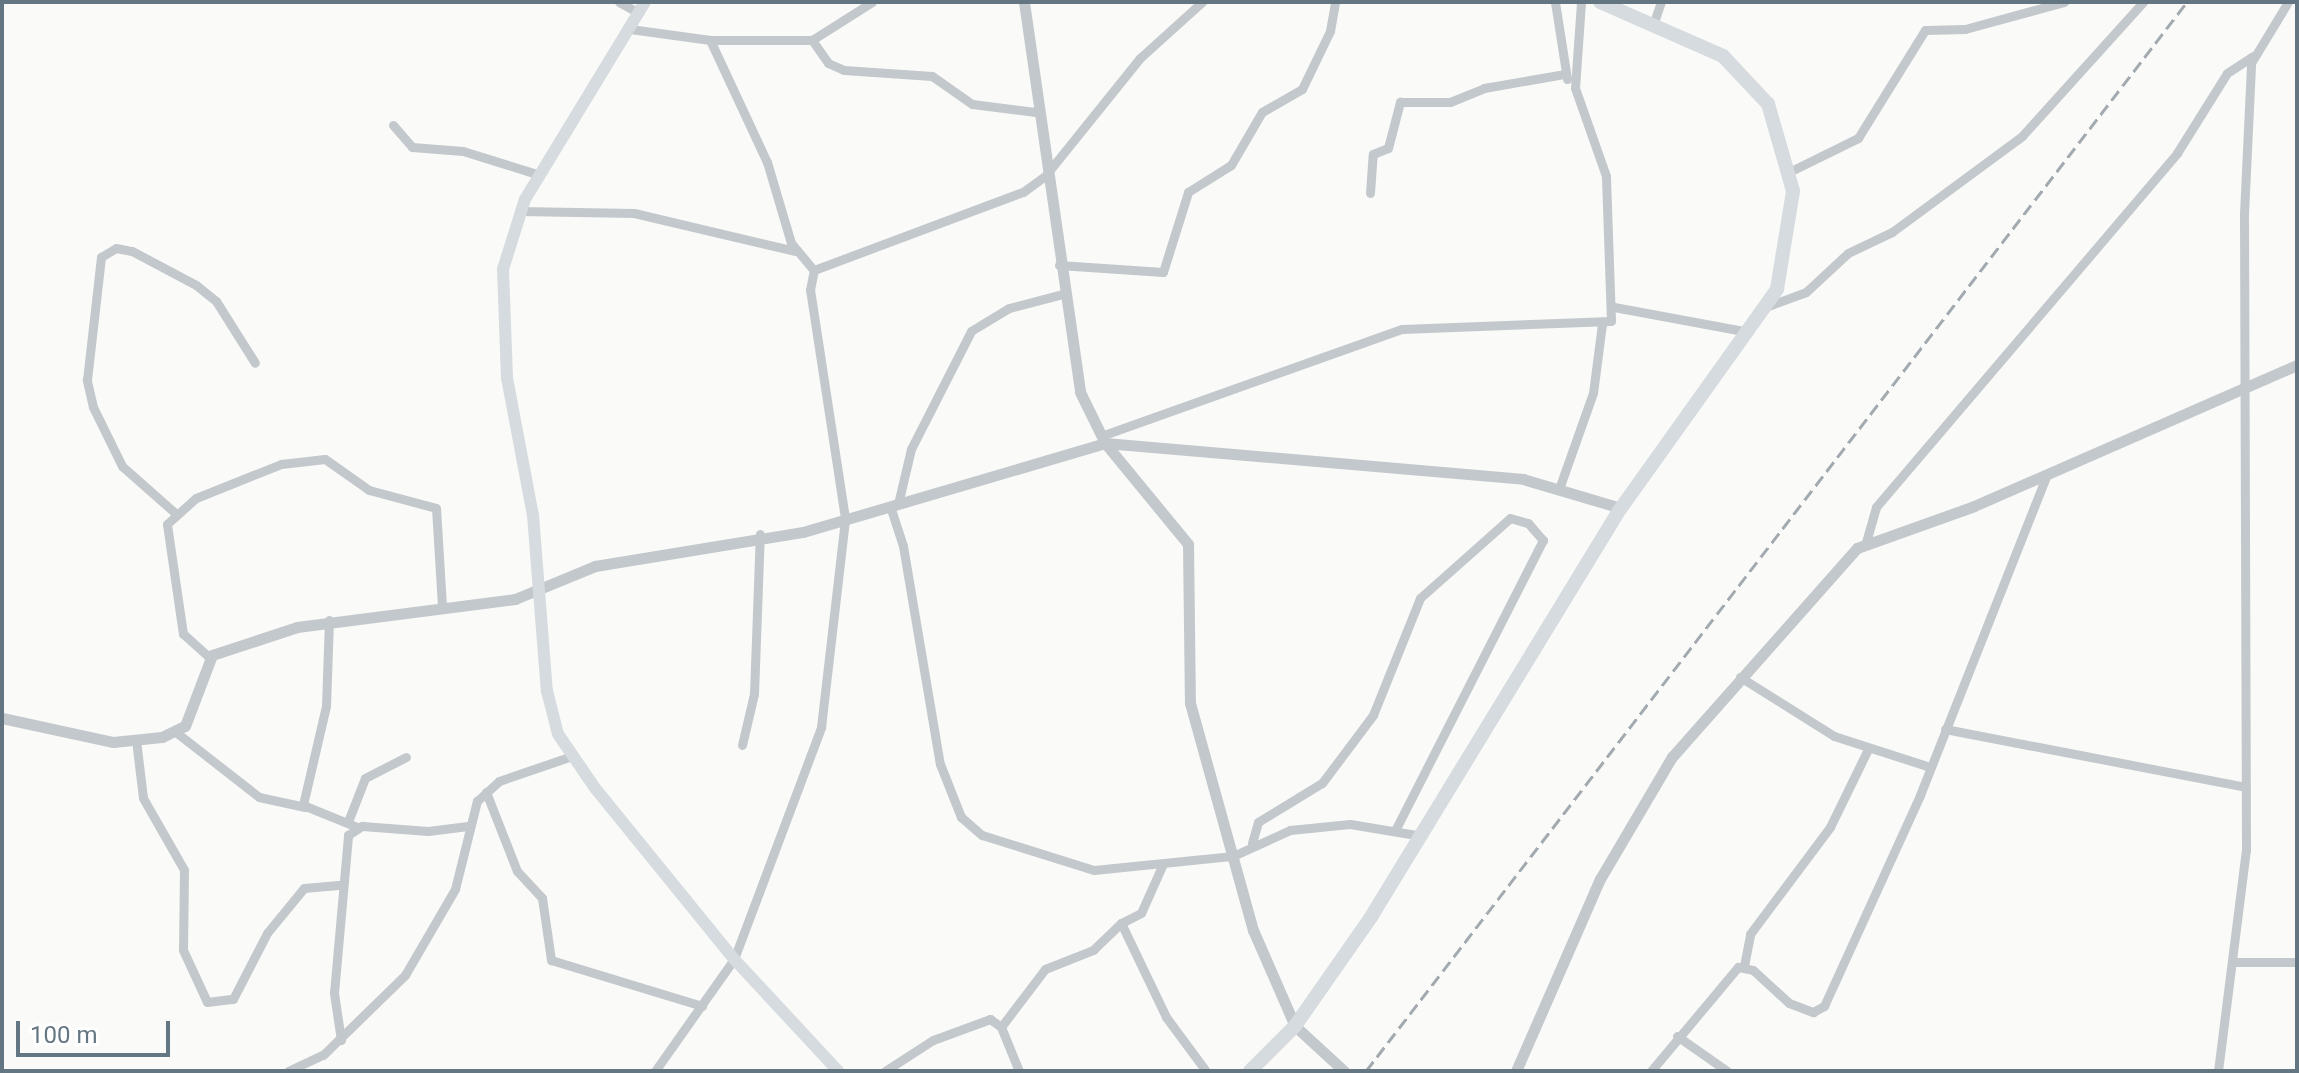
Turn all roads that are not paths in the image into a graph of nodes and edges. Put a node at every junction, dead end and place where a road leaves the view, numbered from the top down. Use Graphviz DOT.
graph roads {
  1 [pos="619,2"];
  2 [pos="872,2"];
  3 [pos="1024,2"];
  4 [pos="1202,2"];
  5 [pos="1335,2"];
  6 [pos="1555,2"];
  7 [pos="1581,2"];
  8 [pos="1600,2"];
  9 [pos="1661,2"];
  10 [pos="2064,2"];
  11 [pos="2143,2"];
  12 [pos="2288,2"];
  13 [pos="2038,4"];
  14 [pos="642,8"];
  15 [pos="1654,22"];
  16 [pos="630,29"];
  17 [pos="710,40"];
  18 [pos="812,40"];
  19 [pos="2253,56"];
  20 [pos="1564,74"];
  21 [pos="1575,88"];
  22 [pos="1036,112"];
  23 [pos="393,125"];
  24 [pos="1791,171"];
  25 [pos="540,175"];
  26 [pos="1045,176"];
  27 [pos="1370,193"];
  28 [pos="519,211"];
  29 [pos="795,251"];
  30 [pos="1059,265"];
  31 [pos="814,270"];
  32 [pos="1063,294"];
  33 [pos="1768,306"];
  34 [pos="1614,307"];
  35 [pos="1602,324"];
  36 [pos="1752,333"];
  37 [pos="255,363"];
  38 [pos="2297,365"];
  39 [pos="2245,389"];
  40 [pos="1103,440"];
  41 [pos="2047,475"];
  42 [pos="1560,486"];
  43 [pos="894,505"];
  44 [pos="1621,508"];
  45 [pos="174,512"];
  46 [pos="845,518"];
  47 [pos="760,534"];
  48 [pos="1866,542"];
  49 [pos="540,592"];
  50 [pos="442,607"];
  51 [pos="329,620"];
  52 [pos="210,658"];
  53 [pos="1740,677"];
  54 [pos="2,718"];
  55 [pos="1945,729"];
  56 [pos="177,733"];
  57 [pos="136,740"];
  58 [pos="742,745"];
  59 [pos="1868,749"];
  60 [pos="572,756"];
  61 [pos="406,757"];
  62 [pos="1930,767"];
  63 [pos="2245,787"];
  64 [pos="486,792"];
  65 [pos="305,807"];
  66 [pos="353,823"];
  67 [pos="468,826"];
  68 [pos="1395,830"];
  69 [pos="1422,836"];
  70 [pos="1252,843"];
  71 [pos="1233,856"];
  72 [pos="1162,866"];
  73 [pos="341,885"];
  74 [pos="1121,923"];
  75 [pos="734,959"];
  76 [pos="2235,962"];
  77 [pos="2297,962"];
  78 [pos="1744,966"];
  79 [pos="702,1006"];
  80 [pos="1295,1026"];
  81 [pos="1001,1027"];
  82 [pos="1677,1036"];
  83 [pos="341,1040"];
  84 [pos="288,1071"];
  85 [pos="655,1071"];
  86 [pos="838,1071"];
  87 [pos="885,1071"];
  88 [pos="1019,1071"];
  89 [pos="1206,1071"];
  90 [pos="1250,1071"];
  91 [pos="1344,1071"];
  92 [pos="1516,1071"];
  93 [pos="1651,1071"];
  94 [pos="1727,1071"];
  95 [pos="2218,1071"];
  1 -- 14 [label="street"];
  2 -- 18 [label="street"];
  3 -- 22 [label="street"];
  4 -- 26 [label="street"];
  5 -- 30 [label="street"];
  6 -- 20 [label="street"];
  7 -- 21 [label="street"];
  8 -- 15 [label="main road"];
  9 -- 15 [label="street"];
  10 -- 13 [label="street"];
  11 -- 33 [label="street"];
  12 -- 19 [label="street"];
  13 -- 24 [label="street"];
  14 -- 16 [label="main road"];
  15 -- 24 [label="main road"];
  16 -- 17 [label="street"];
  16 -- 25 [label="main road"];
  17 -- 18 [label="street"];
  17 -- 29 [label="street"];
  18 -- 22 [label="street"];
  19 -- 39 [label="street"];
  19 -- 48 [label="street"];
  20 -- 21 [label="street"];
  20 -- 27 [label="street"];
  21 -- 34 [label="street"];
  22 -- 26 [label="street"];
  23 -- 25 [label="street"];
  24 -- 33 [label="main road"];
  25 -- 28 [label="main road"];
  26 -- 30 [label="street"];
  26 -- 31 [label="street"];
  28 -- 29 [label="street"];
  28 -- 49 [label="main road"];
  29 -- 31 [label="street"];
  30 -- 32 [label="street"];
  31 -- 46 [label="street"];
  32 -- 40 [label="street"];
  32 -- 43 [label="street"];
  33 -- 36 [label="main road"];
  34 -- 35 [label="street"];
  34 -- 36 [label="street"];
  35 -- 40 [label="street"];
  35 -- 42 [label="street"];
  36 -- 44 [label="main road"];
  37 -- 45 [label="street"];
  38 -- 39 [label="street"];
  39 -- 41 [label="street"];
  39 -- 63 [label="street"];
  40 -- 42 [label="street"];
  40 -- 43 [label="street"];
  40 -- 71 [label="street"];
  41 -- 48 [label="street"];
  41 -- 55 [label="street"];
  42 -- 44 [label="street"];
  43 -- 46 [label="street"];
  43 -- 72 [label="street"];
  44 -- 69 [label="main road"];
  45 -- 50 [label="street"];
  45 -- 52 [label="street"];
  46 -- 47 [label="street"];
  46 -- 75 [label="street"];
  47 -- 49 [label="street"];
  47 -- 58 [label="street"];
  48 -- 53 [label="street"];
  49 -- 50 [label="street"];
  49 -- 60 [label="main road"];
  50 -- 51 [label="street"];
  51 -- 52 [label="street"];
  51 -- 65 [label="street"];
  52 -- 56 [label="street"];
  53 -- 59 [label="street"];
  53 -- 92 [label="street"];
  54 -- 57 [label="street"];
  55 -- 62 [label="street"];
  55 -- 63 [label="street"];
  56 -- 57 [label="street"];
  56 -- 65 [label="street"];
  57 -- 73 [label="street"];
  59 -- 62 [label="street"];
  59 -- 78 [label="street"];
  60 -- 64 [label="street"];
  60 -- 75 [label="main road"];
  61 -- 66 [label="street"];
  62 -- 78 [label="street"];
  63 -- 76 [label="street"];
  64 -- 67 [label="street"];
  64 -- 79 [label="street"];
  65 -- 66 [label="street"];
  66 -- 67 [label="street"];
  66 -- 73 [label="street"];
  67 -- 83 [label="street"];
  68 -- 69 [label="street"];
  68 -- 70 [label="street"];
  68 -- 70 [label="street"];
  69 -- 80 [label="main road"];
  70 -- 71 [label="street"];
  71 -- 72 [label="street"];
  71 -- 80 [label="street"];
  72 -- 74 [label="street"];
  73 -- 83 [label="street"];
  74 -- 81 [label="street"];
  74 -- 89 [label="street"];
  75 -- 79 [label="street"];
  75 -- 86 [label="main road"];
  76 -- 77 [label="street"];
  76 -- 95 [label="street"];
  78 -- 82 [label="street"];
  79 -- 85 [label="street"];
  80 -- 90 [label="main road"];
  80 -- 91 [label="street"];
  81 -- 87 [label="street"];
  81 -- 88 [label="street"];
  82 -- 93 [label="street"];
  82 -- 94 [label="street"];
  83 -- 84 [label="street"];
}
